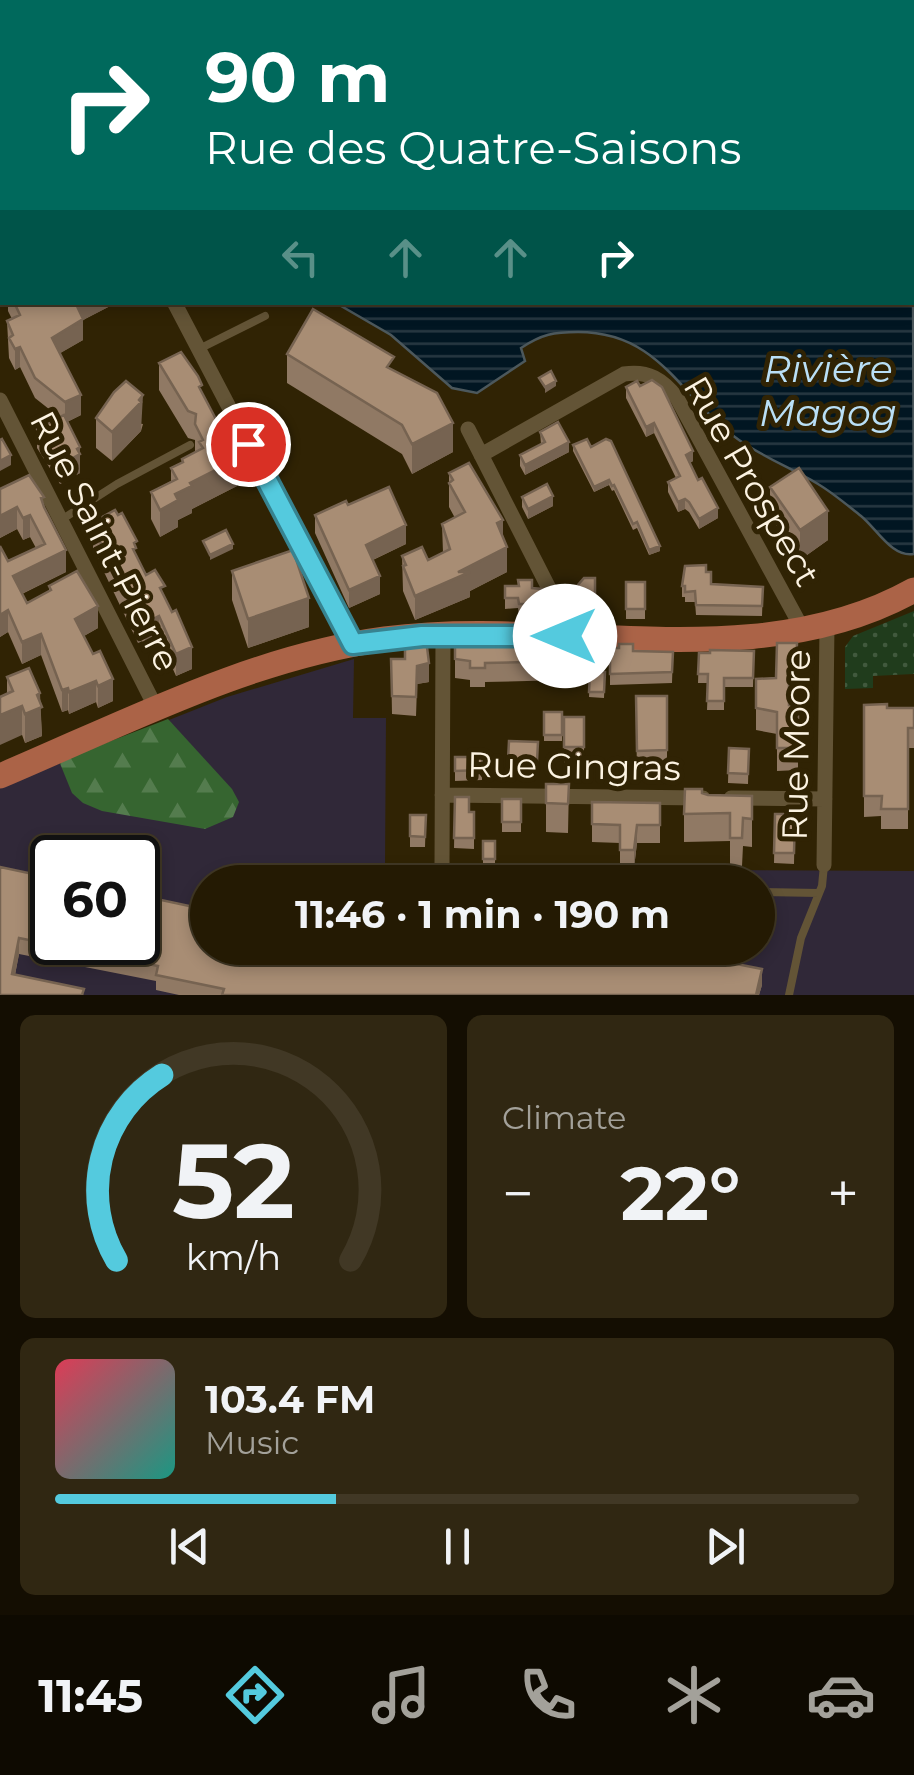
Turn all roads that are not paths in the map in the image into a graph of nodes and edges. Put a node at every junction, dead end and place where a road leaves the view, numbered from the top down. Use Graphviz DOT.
graph roads {
  1 [pos="176,305"];
  2 [pos="265,316"];
  3 [pos="199,349"];
  4 [pos="0,400"];
  5 [pos="468,430"];
  6 [pos="190,446"];
  7 [pos="481,455"];
  8 [pos="61,520"];
  9 [pos="914,590"];
  10 [pos="815,628"];
  11 [pos="443,636"];
  12 [pos="565,636"];
  13 [pos="353,644"];
  14 [pos="157,710"];
  15 [pos="0,776"];
  16 [pos="442,795"];
  17 [pos="825,799"];
  18 [pos="442,865"];
  19 [pos="824,865"];
  20 [pos="775,892"];
  21 [pos="819,892"];
  22 [pos="789,995"];
  1 -- 3 [label="street"];
  2 -- 3 [label="lane"];
  3 -- 13 [label="street"];
  4 -- 8 [label="street, Rue Saint-Pierre"];
  5 -- 7 [label="street"];
  6 -- 8 [label="lane"];
  7 -- 10 [label="street, Rue Prospect"];
  7 -- 12 [label="street"];
  8 -- 14 [label="street, Rue Saint-Pierre"];
  9 -- 10 [label="main road"];
  10 -- 12 [label="main road"];
  10 -- 17 [label="street, Rue Moore"];
  11 -- 12 [label="main road"];
  11 -- 13 [label="main road"];
  11 -- 16 [label="street"];
  13 -- 14 [label="main road"];
  14 -- 15 [label="main road"];
  16 -- 17 [label="street, Rue Gingras"];
  16 -- 18 [label="street"];
  17 -- 19 [label="street, Rue Moore"];
  19 -- 21 [label="lane"];
  20 -- 21 [label="lane"];
  21 -- 22 [label="lane"];
}
